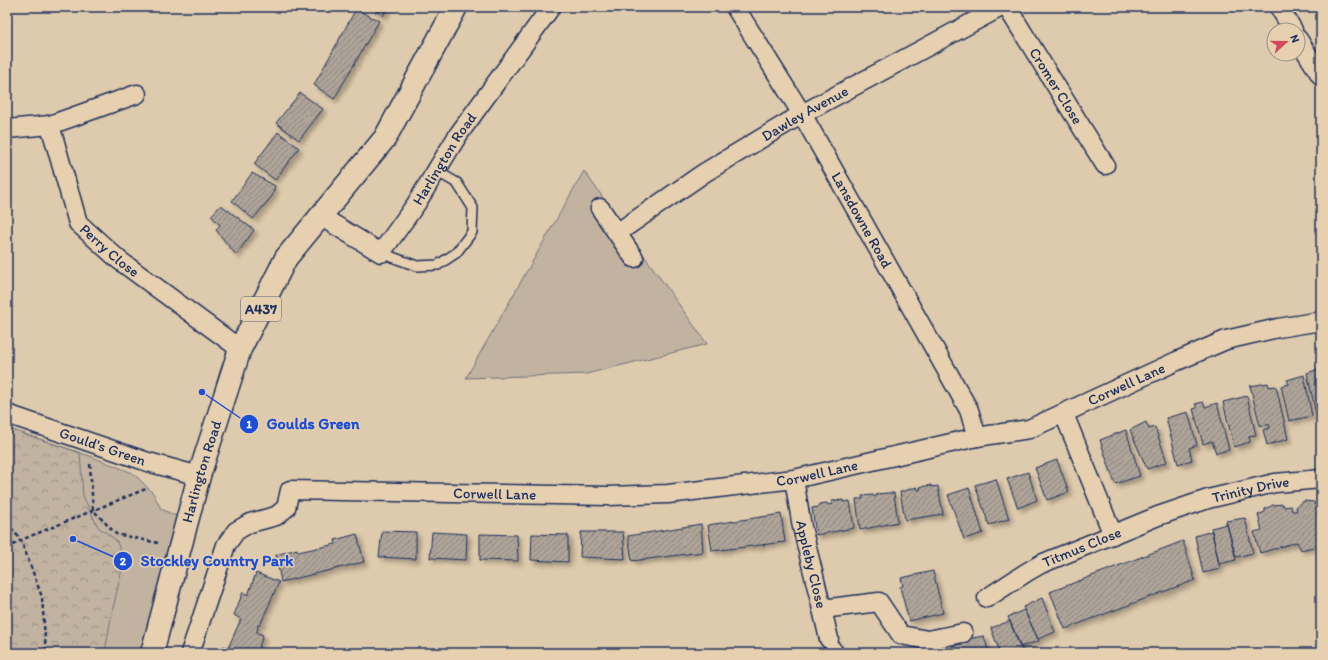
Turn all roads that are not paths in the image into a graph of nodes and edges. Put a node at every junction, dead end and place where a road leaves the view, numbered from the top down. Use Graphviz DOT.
graph roads {
  1 [pos="456,7"];
  2 [pos="551,7"];
  3 [pos="735,7"];
  4 [pos="1001,7"];
  5 [pos="1007,7"];
  6 [pos="1279,7"];
  7 [pos="1288,22"];
  8 [pos="1306,52"];
  9 [pos="1321,76"];
  10 [pos="137,94"];
  11 [pos="802,114"];
  12 [pos="50,125"];
  13 [pos="7,129"];
  14 [pos="1105,165"];
  15 [pos="436,171"];
  16 [pos="600,208"];
  17 [pos="320,216"];
  18 [pos="618,233"];
  19 [pos="381,253"];
  20 [pos="634,258"];
  21 [pos="1321,321"];
  22 [pos="240,349"];
  23 [pos="7,414"];
  24 [pos="1064,414"];
  25 [pos="978,438"];
  26 [pos="199,476"];
  27 [pos="794,479"];
  28 [pos="1321,479"];
  29 [pos="1182,507"];
  30 [pos="1113,535"];
  31 [pos="987,598"];
  32 [pos="822,609"];
  33 [pos="963,632"];
  34 [pos="834,646"];
  35 [pos="152,653"];
  36 [pos="190,653"];
  1 -- 17 [label="main road, Harlington Road / A437"];
  2 -- 15 [label="street, Harlington Road"];
  3 -- 11 [label="street, Lansdowne Road"];
  4 -- 11 [label="street, Dawley Avenue"];
  5 -- 14 [label="street, Cromer Close"];
  6 -- 7 [label="street"];
  8 -- 9 [label="street"];
  10 -- 12 [label="street"];
  11 -- 18 [label="street, Dawley Avenue"];
  11 -- 25 [label="street, Lansdowne Road"];
  12 -- 13 [label="street"];
  12 -- 22 [label="street, Perry Close"];
  15 -- 19 [label="street, Harlington Road"];
  15 -- 19 [label="lane"];
  16 -- 18 [label="street"];
  17 -- 19 [label="street"];
  17 -- 22 [label="main road, Harlington Road / A437"];
  18 -- 20 [label="street"];
  21 -- 24 [label="street, Corwell Lane"];
  22 -- 26 [label="main road, Harlington Road / A437"];
  23 -- 26 [label="street, Gould's Green"];
  24 -- 25 [label="street, Corwell Lane"];
  24 -- 30 [label="street"];
  25 -- 27 [label="street, Corwell Lane"];
  26 -- 35 [label="main road, Harlington Road / A437"];
  27 -- 32 [label="street, Appleby Close"];
  27 -- 36 [label="street, Corwell Lane"];
  28 -- 29 [label="street, Trinity Drive"];
  29 -- 30 [label="street, Titmus Close"];
  30 -- 31 [label="street, Titmus Close"];
  32 -- 33 [label="street, Appleby Close"];
  32 -- 34 [label="street"];
}
